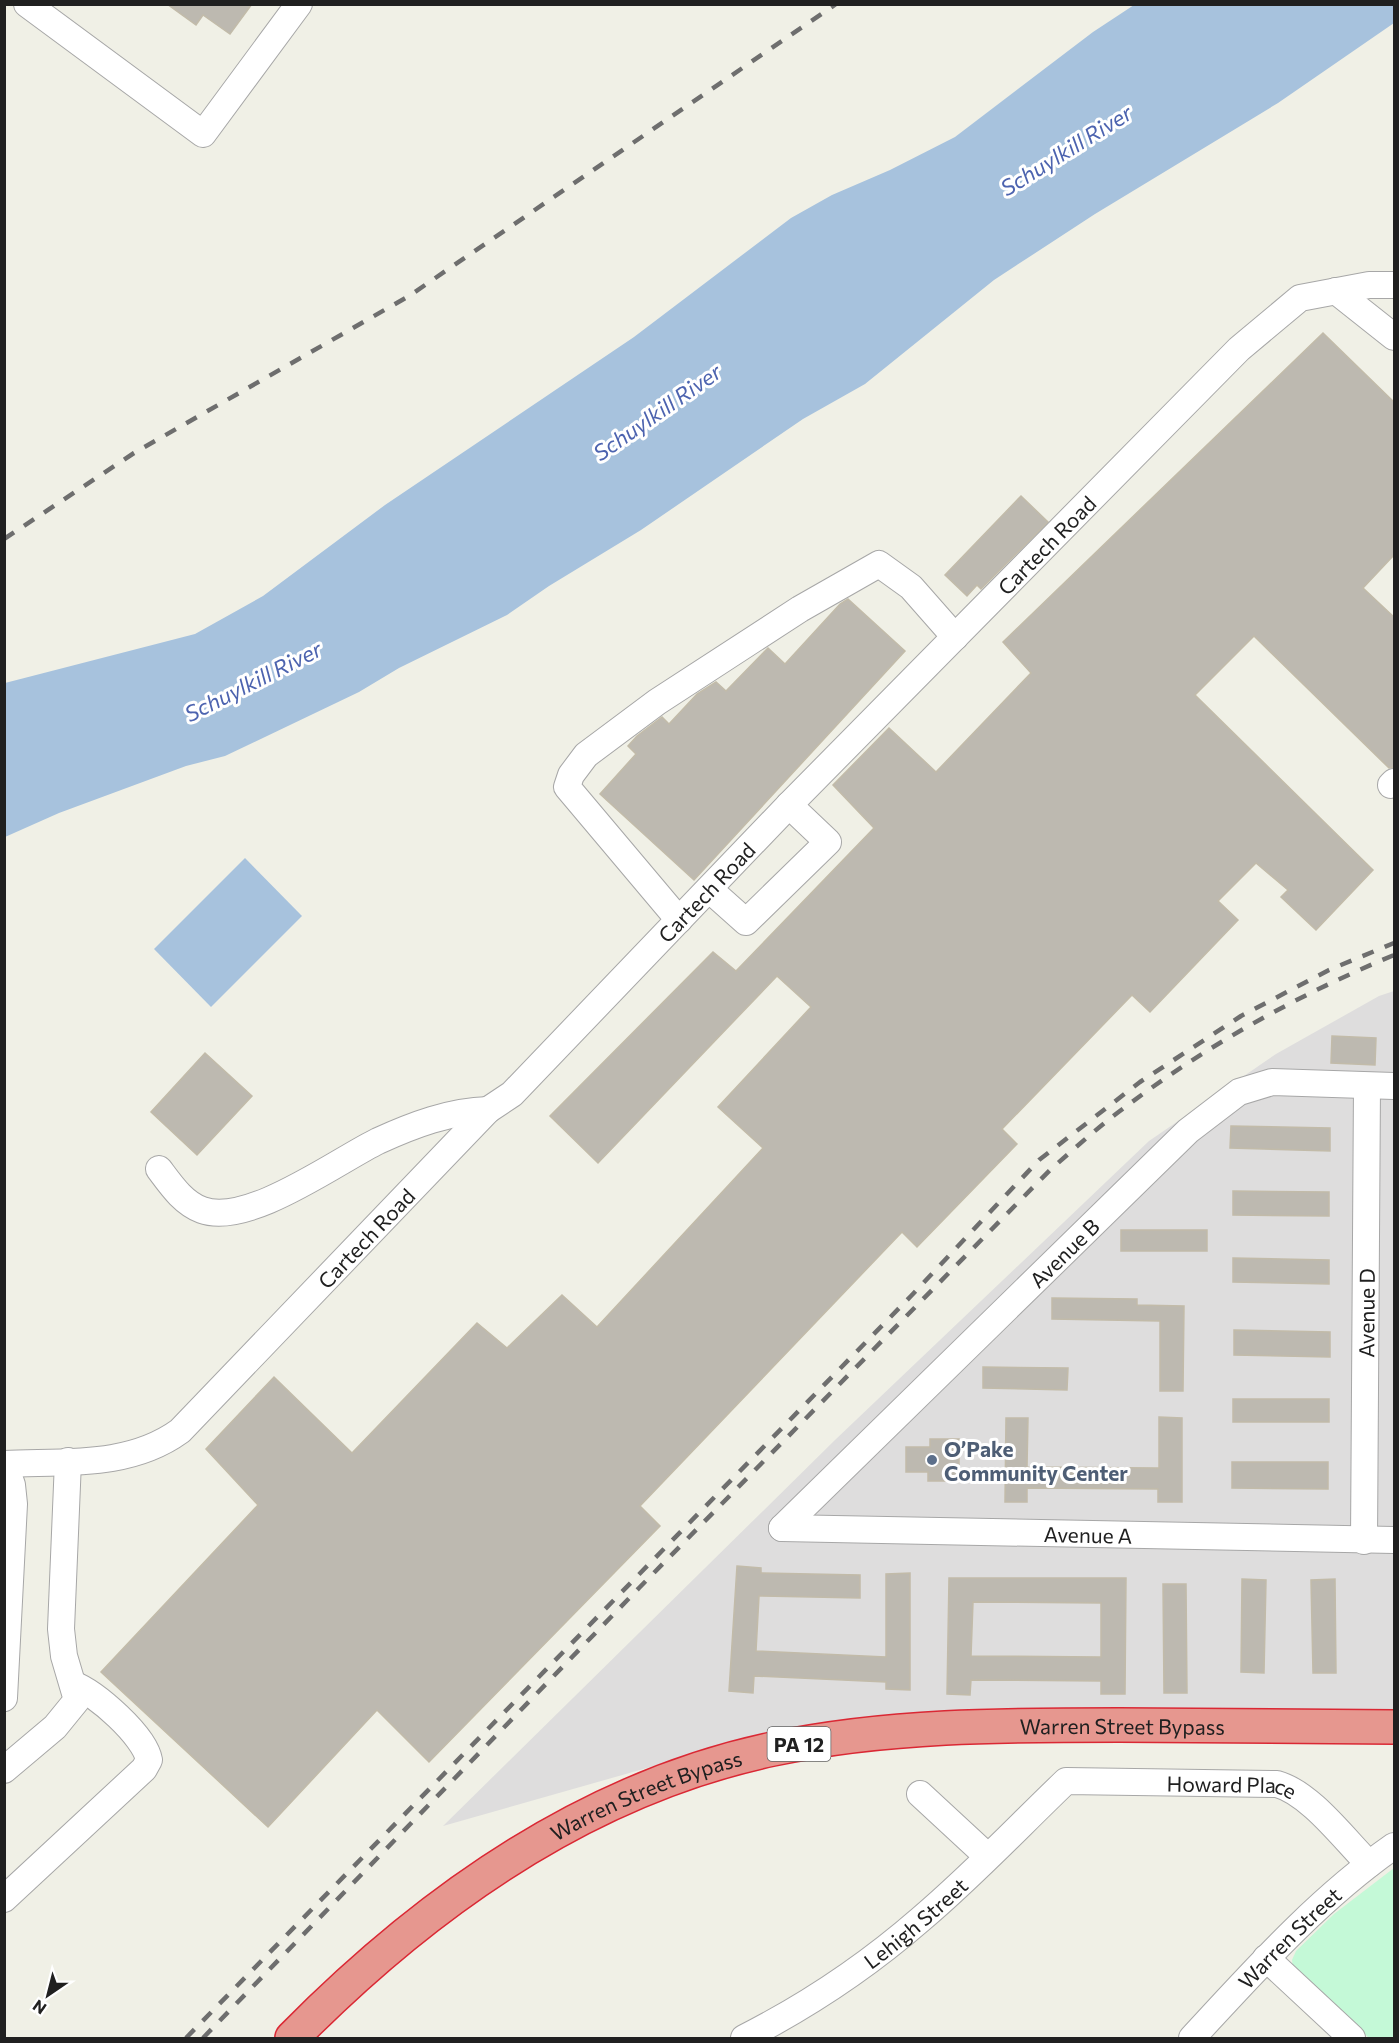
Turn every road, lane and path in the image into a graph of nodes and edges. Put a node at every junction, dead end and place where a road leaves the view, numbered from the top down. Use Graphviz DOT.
graph roads {
  1 [pos="27,4"];
  2 [pos="298,4"];
  3 [pos="1395,285"];
  4 [pos="1336,291"];
  5 [pos="1395,337"];
  6 [pos="955,637"];
  7 [pos="789,805"];
  8 [pos="709,889"];
  9 [pos="679,920"];
  10 [pos="1367,1086"];
  11 [pos="1395,1086"];
  12 [pos="488,1110"];
  13 [pos="159,1170"];
  14 [pos="68,1461"];
  15 [pos="5,1464"];
  16 [pos="782,1528"];
  17 [pos="1395,1540"];
  18 [pos="1364,1541"];
  19 [pos="73,1684"];
  20 [pos="4,1698"];
  21 [pos="1395,1727"];
  22 [pos="1395,1747"];
  23 [pos="4,1770"];
  24 [pos="1066,1781"];
  25 [pos="920,1794"];
  26 [pos="1395,1846"];
  27 [pos="987,1856"];
  28 [pos="1369,1864"];
  29 [pos="4,1899"];
  30 [pos="1266,1958"];
  31 [pos="292,2038"];
  32 [pos="321,2038"];
  33 [pos="744,2038"];
  34 [pos="1192,2038"];
  35 [pos="1352,2038"];
  1 -- 2 [label="street"];
  3 -- 4 [label="street, Cartech Road"];
  4 -- 5 [label="street"];
  4 -- 6 [label="street, Cartech Road"];
  6 -- 7 [label="street, Cartech Road"];
  6 -- 9 [label="street"];
  7 -- 8 [label="street, Cartech Road"];
  7 -- 8 [label="street"];
  8 -- 9 [label="street, Cartech Road"];
  9 -- 12 [label="street, Cartech Road"];
  10 -- 11 [label="street, Avenue B"];
  10 -- 16 [label="street, Avenue B"];
  10 -- 18 [label="street, Avenue D"];
  12 -- 13 [label="street"];
  12 -- 14 [label="street, Cartech Road"];
  14 -- 15 [label="street, Cartech Road"];
  14 -- 19 [label="street"];
  15 -- 20 [label="street"];
  16 -- 18 [label="street, Avenue A"];
  17 -- 18 [label="street, Avenue A"];
  19 -- 23 [label="street"];
  19 -- 29 [label="street"];
  21 -- 31 [label="highway, Warren Street Bypass / PA 12"];
  22 -- 32 [label="highway, Warren Street Bypass / PA 12"];
  24 -- 27 [label="street, Lehigh Street"];
  24 -- 28 [label="street, Howard Place"];
  25 -- 27 [label="street"];
  26 -- 28 [label="street, Warren Street"];
  27 -- 33 [label="street, Lehigh Street"];
  28 -- 30 [label="street, Warren Street"];
  30 -- 34 [label="street, Warren Street"];
  30 -- 35 [label="street"];
}
